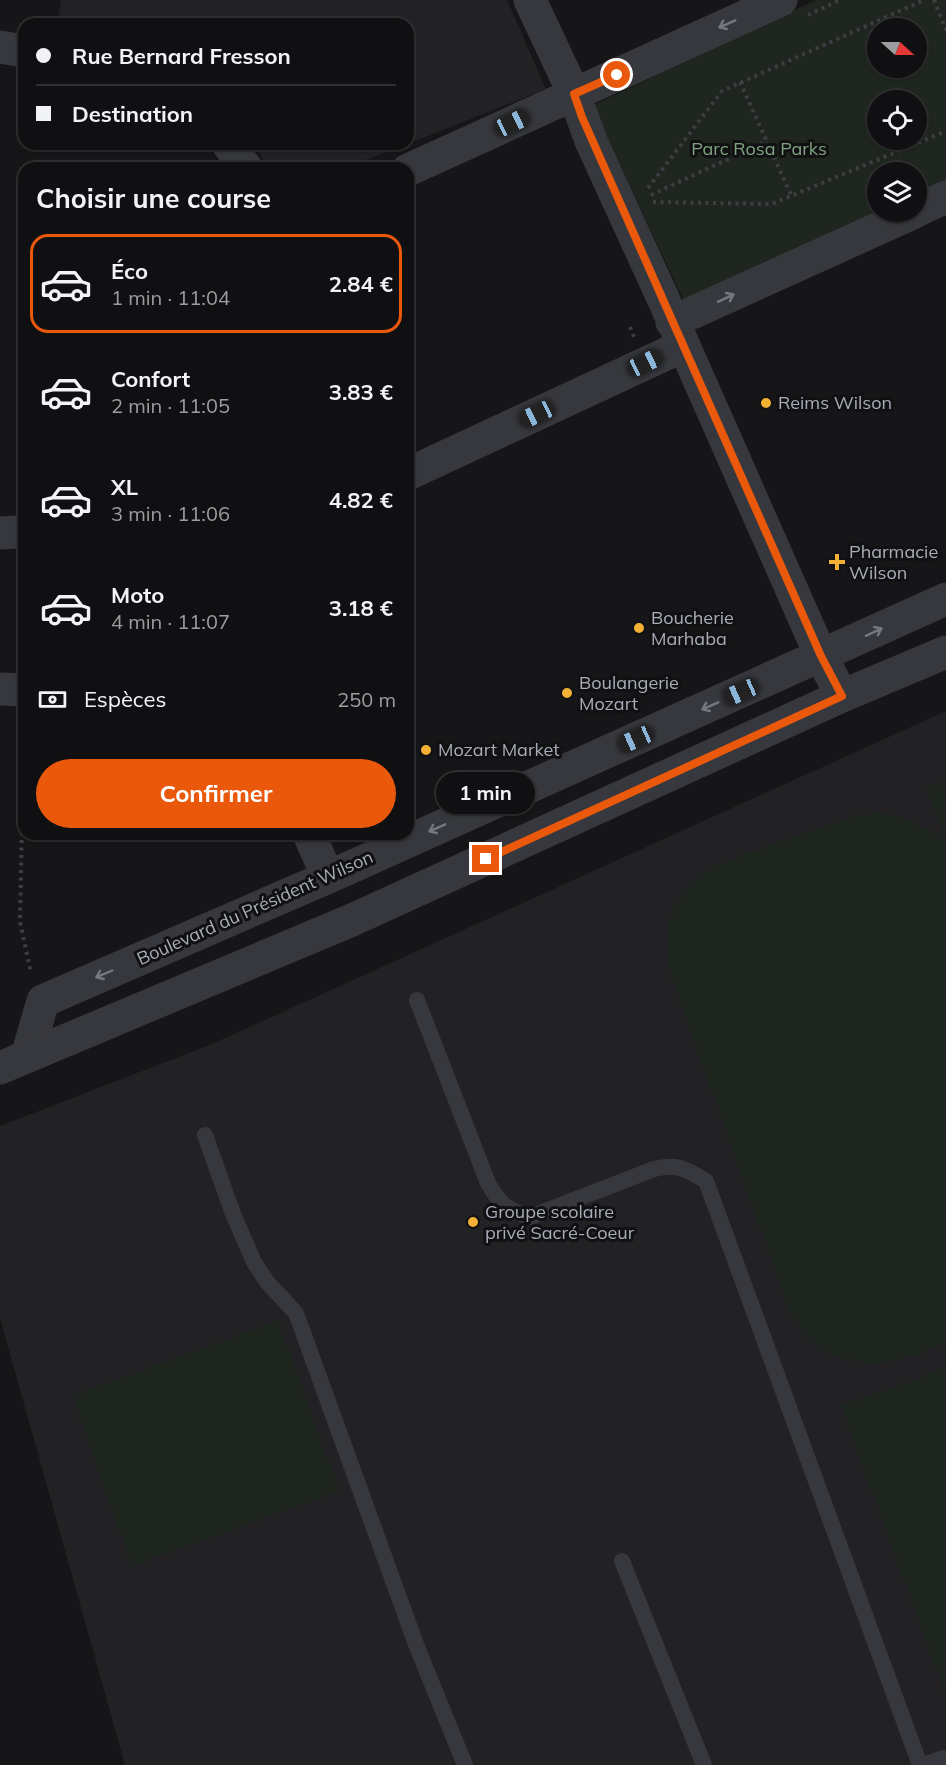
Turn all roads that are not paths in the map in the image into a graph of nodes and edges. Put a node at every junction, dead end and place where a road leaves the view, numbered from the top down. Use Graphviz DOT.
graph roads {
  1 [pos="530,0"];
  2 [pos="781,0"];
  3 [pos="0,47"];
  4 [pos="18,50"];
  5 [pos="574,94"];
  6 [pos="414,167"];
  7 [pos="946,197"];
  8 [pos="927,206"];
  9 [pos="895,222"];
  10 [pos="678,334"];
  11 [pos="414,471"];
  12 [pos="946,599"];
  13 [pos="946,652"];
  14 [pos="821,656"];
  15 [pos="0,689"];
  16 [pos="18,690"];
  17 [pos="842,696"];
  18 [pos="414,838"];
  19 [pos="312,840"];
  20 [pos="411,840"];
  21 [pos="328,877"];
  22 [pos="417,1000"];
  23 [pos="13,1062"];
  24 [pos="205,1135"];
  25 [pos="622,1561"];
  26 [pos="946,1760"];
  27 [pos="465,1765"];
  28 [pos="704,1765"];
  29 [pos="922,1765"];
  1 -- 5 [label="street"];
  2 -- 5 [label="street, one-way"];
  3 -- 4 [label="street"];
  5 -- 6 [label="street"];
  5 -- 10 [label="street"];
  7 -- 8 [label="street"];
  10 -- 9 [label="street, one-way"];
  10 -- 11 [label="street"];
  10 -- 14 [label="street"];
  14 -- 12 [label="street, Boulevard du Président Wilson, one-way"];
  13 -- 17 [label="street"];
  14 -- 17 [label="street"];
  14 -- 18 [label="street, Boulevard du Président Wilson, one-way"];
  15 -- 16 [label="street"];
  17 -- 23 [label="street"];
  19 -- 21 [label="street"];
  20 -- 21 [label="street, Boulevard du Président Wilson, one-way"];
  21 -- 23 [label="street, Boulevard du Président Wilson, one-way"];
  22 -- 29 [label="lane"];
  24 -- 27 [label="lane"];
  25 -- 28 [label="lane"];
  26 -- 29 [label="lane"];
}
